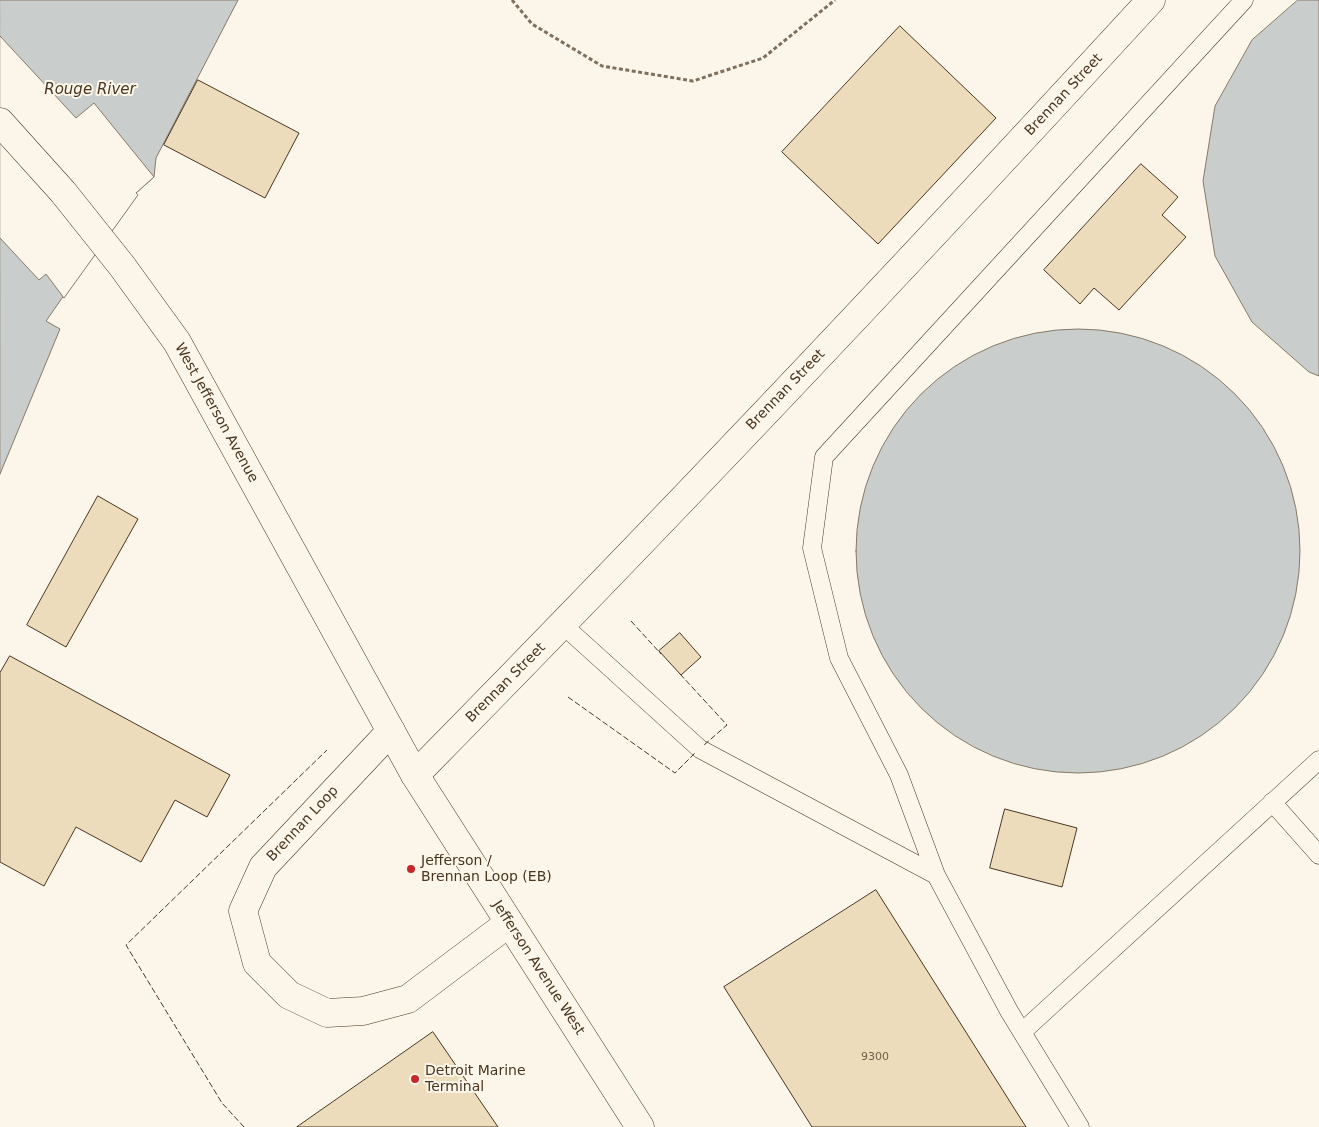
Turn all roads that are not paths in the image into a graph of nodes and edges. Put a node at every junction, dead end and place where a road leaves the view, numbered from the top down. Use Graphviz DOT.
graph roads {
  1 [pos="1151,0"];
  2 [pos="1244,0"];
  3 [pos="0,122"];
  4 [pos="563,625"];
  5 [pos="391,731"];
  6 [pos="1319,760"];
  7 [pos="415,775"];
  8 [pos="1272,802"];
  9 [pos="1319,855"];
  10 [pos="936,875"];
  11 [pos="509,923"];
  12 [pos="1022,1032"];
  13 [pos="640,1127"];
  14 [pos="1080,1127"];
  1 -- 4 [label="street, Brennan Street"];
  2 -- 10 [label="lane"];
  3 -- 5 [label="street, West Jefferson Avenue"];
  4 -- 7 [label="street, Brennan Street"];
  4 -- 10 [label="lane"];
  5 -- 7 [label="street, Jefferson Avenue West"];
  5 -- 11 [label="street, Brennan Loop"];
  6 -- 8 [label="lane"];
  7 -- 11 [label="street, Jefferson Avenue West"];
  8 -- 9 [label="lane"];
  8 -- 12 [label="lane"];
  10 -- 12 [label="lane"];
  11 -- 13 [label="street, Jefferson Avenue West"];
  12 -- 14 [label="lane"];
}
